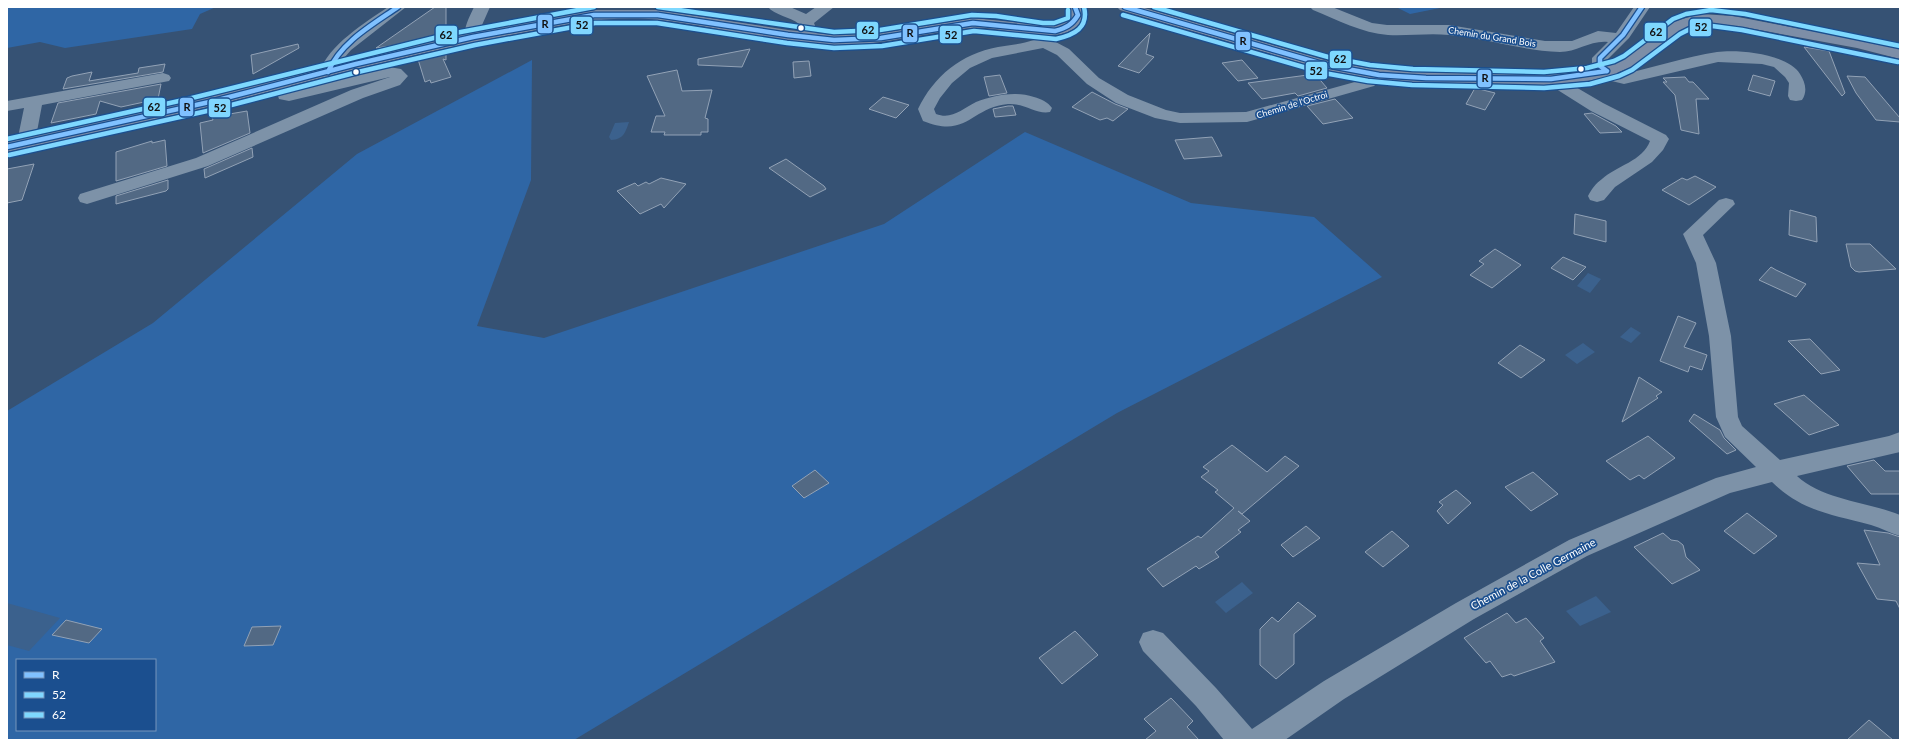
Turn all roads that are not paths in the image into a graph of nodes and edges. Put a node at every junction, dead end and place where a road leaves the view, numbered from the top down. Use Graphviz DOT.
graph roads {
  1 [pos="398,7"];
  2 [pos="482,7"];
  3 [pos="776,7"];
  4 [pos="826,7"];
  5 [pos="1075,7"];
  6 [pos="1125,7"];
  7 [pos="1318,7"];
  8 [pos="1642,7"];
  9 [pos="806,22"];
  10 [pos="473,37"];
  11 [pos="807,37"];
  12 [pos="1042,37"];
  13 [pos="1620,38"];
  14 [pos="1900,54"];
  15 [pos="328,72"];
  16 [pos="1602,72"];
  17 [pos="1379,75"];
  18 [pos="163,78"];
  19 [pos="1551,79"];
  20 [pos="282,84"];
  21 [pos="1796,96"];
  22 [pos="34,102"];
  23 [pos="7,106"];
  24 [pos="1044,108"];
  25 [pos="26,142"];
  26 [pos="7,147"];
  27 [pos="1597,196"];
  28 [pos="87,198"];
  29 [pos="1726,204"];
  30 [pos="1900,441"];
  31 [pos="1776,471"];
  32 [pos="1900,526"];
  33 [pos="1153,642"];
  34 [pos="1243,740"];
  35 [pos="1260,740"];
  1 -- 15 [label="street"];
  2 -- 10 [label="street"];
  3 -- 9 [label="street"];
  4 -- 9 [label="street"];
  5 -- 12 [label="main road"];
  6 -- 17 [label="main road"];
  7 -- 13 [label="street, Chemin du Grand Bois"];
  8 -- 13 [label="street"];
  9 -- 11 [label="street"];
  10 -- 11 [label="main road"];
  10 -- 15 [label="main road"];
  11 -- 12 [label="main road"];
  12 -- 17 [label="street, Chemin de l'Octroi"];
  12 -- 24 [label="street"];
  13 -- 16 [label="street"];
  14 -- 16 [label="main road"];
  15 -- 20 [label="main road"];
  16 -- 19 [label="main road"];
  16 -- 21 [label="street"];
  17 -- 19 [label="main road"];
  18 -- 22 [label="street"];
  19 -- 27 [label="street"];
  20 -- 25 [label="main road"];
  20 -- 28 [label="street"];
  22 -- 23 [label="street"];
  22 -- 25 [label="street"];
  25 -- 26 [label="main road"];
  29 -- 31 [label="street"];
  30 -- 31 [label="street, Chemin de la Colle Germaine"];
  31 -- 32 [label="street"];
  31 -- 35 [label="street, Chemin de la Colle Germaine"];
  33 -- 34 [label="street"];
}
